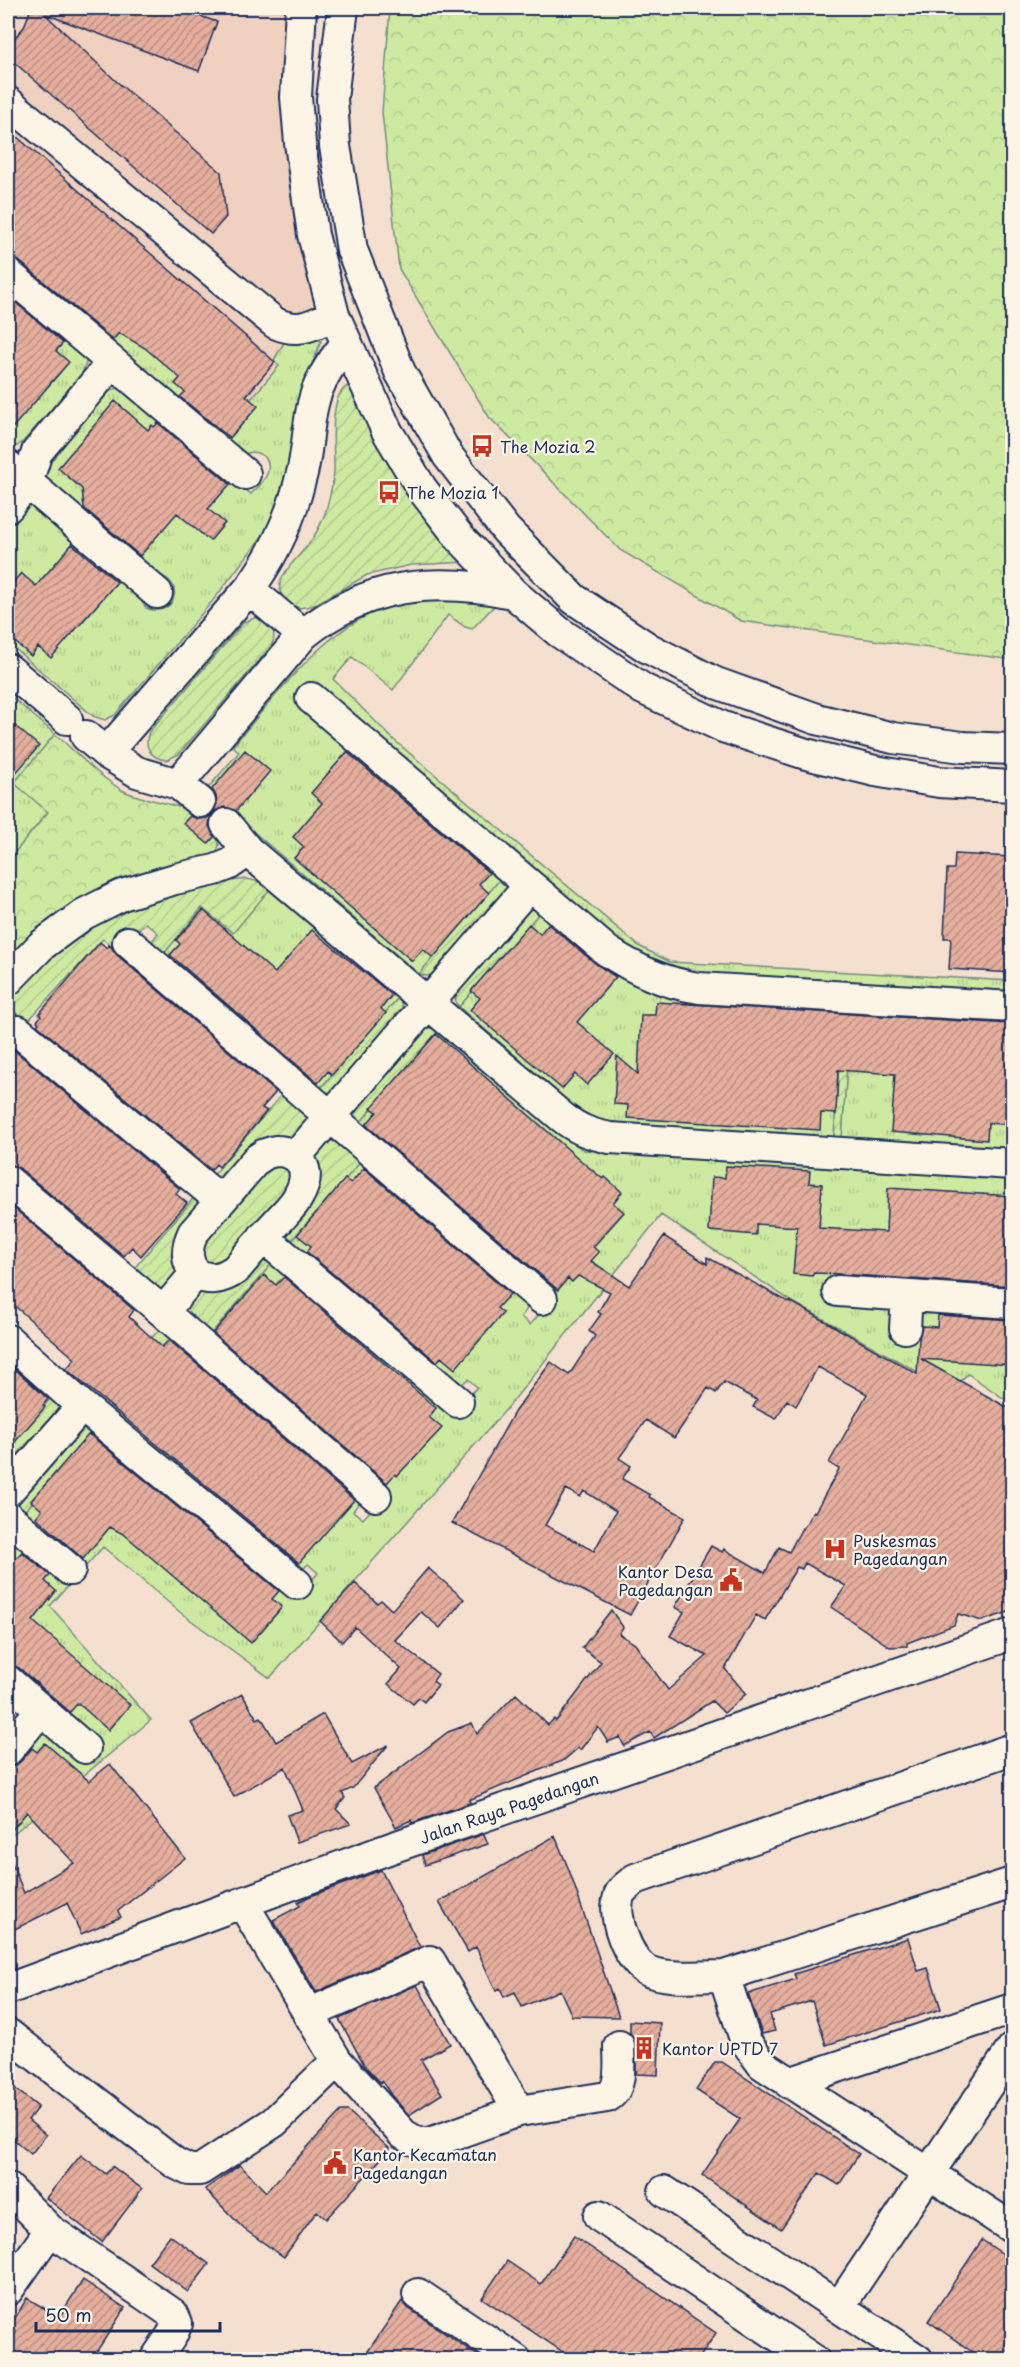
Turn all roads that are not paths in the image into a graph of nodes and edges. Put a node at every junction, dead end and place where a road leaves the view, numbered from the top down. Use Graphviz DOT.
graph roads {
  1 [pos="301,8"];
  2 [pos="343,8"];
  3 [pos="296,97"];
  4 [pos="332,99"];
  5 [pos="8,102"];
  6 [pos="8,274"];
  7 [pos="334,315"];
  8 [pos="346,344"];
  9 [pos="111,364"];
  10 [pos="14,471"];
  11 [pos="245,474"];
  12 [pos="8,507"];
  13 [pos="249,589"];
  14 [pos="157,593"];
  15 [pos="513,593"];
  16 [pos="303,635"];
  17 [pos="8,669"];
  18 [pos="311,698"];
  19 [pos="86,736"];
  20 [pos="1012,748"];
  21 [pos="1012,786"];
  22 [pos="226,824"];
  23 [pos="248,851"];
  24 [pos="530,885"];
  25 [pos="128,942"];
  26 [pos="8,980"];
  27 [pos="428,1003"];
  28 [pos="1012,1007"];
  29 [pos="18,1030"];
  30 [pos="330,1117"];
  31 [pos="297,1155"];
  32 [pos="1012,1164"];
  33 [pos="8,1181"];
  34 [pos="220,1200"];
  35 [pos="263,1237"];
  36 [pos="196,1273"];
  37 [pos="838,1291"];
  38 [pos="907,1296"];
  39 [pos="542,1299"];
  40 [pos="1012,1303"];
  41 [pos="163,1312"];
  42 [pos="905,1328"];
  43 [pos="8,1340"];
  44 [pos="458,1402"];
  45 [pos="82,1406"];
  46 [pos="8,1491"];
  47 [pos="376,1496"];
  48 [pos="8,1517"];
  49 [pos="70,1570"];
  50 [pos="297,1584"];
  51 [pos="1012,1634"];
  52 [pos="8,1681"];
  53 [pos="41,1710"];
  54 [pos="85,1748"];
  55 [pos="1012,1749"];
  56 [pos="8,1750"];
  57 [pos="1012,1883"];
  58 [pos="243,1904"];
  59 [pos="724,1976"];
  60 [pos="8,1989"];
  61 [pos="308,2014"];
  62 [pos="1007,2017"];
  63 [pos="8,2034"];
  64 [pos="620,2046"];
  65 [pos="1012,2049"];
  66 [pos="337,2061"];
  67 [pos="789,2083"];
  68 [pos="519,2111"];
  69 [pos="929,2174"];
  70 [pos="8,2188"];
  71 [pos="664,2191"];
  72 [pos="599,2216"];
  73 [pos="1012,2228"];
  74 [pos="50,2230"];
  75 [pos="8,2289"];
  76 [pos="418,2294"];
  77 [pos="839,2307"];
  78 [pos="811,2359"];
  79 [pos="155,2360"];
  80 [pos="516,2360"];
  81 [pos="918,2360"];
  1 -- 3 [label="street"];
  2 -- 4 [label="street"];
  3 -- 4 [label="street"];
  3 -- 7 [label="street"];
  4 -- 20 [label="street"];
  5 -- 7 [label="street"];
  6 -- 9 [label="street"];
  7 -- 8 [label="street"];
  8 -- 13 [label="street"];
  8 -- 15 [label="street"];
  9 -- 10 [label="street"];
  9 -- 11 [label="street"];
  10 -- 12 [label="street"];
  10 -- 14 [label="street"];
  13 -- 16 [label="street"];
  13 -- 19 [label="street"];
  15 -- 16 [label="street"];
  15 -- 21 [label="street"];
  16 -- 19 [label="street"];
  17 -- 19 [label="street"];
  18 -- 24 [label="street"];
  22 -- 23 [label="street"];
  23 -- 26 [label="street"];
  23 -- 27 [label="street"];
  24 -- 27 [label="street"];
  24 -- 28 [label="street"];
  25 -- 30 [label="street"];
  27 -- 30 [label="street"];
  27 -- 32 [label="street"];
  29 -- 34 [label="street"];
  30 -- 31 [label="street"];
  30 -- 39 [label="street"];
  31 -- 34 [label="street"];
  31 -- 35 [label="street"];
  33 -- 41 [label="street"];
  34 -- 36 [label="street"];
  35 -- 36 [label="street"];
  35 -- 44 [label="street"];
  36 -- 41 [label="street"];
  37 -- 38 [label="street"];
  38 -- 40 [label="street"];
  38 -- 42 [label="street"];
  41 -- 47 [label="street"];
  43 -- 45 [label="street"];
  45 -- 46 [label="street"];
  45 -- 50 [label="street"];
  48 -- 49 [label="street"];
  51 -- 58 [label="street, Jalan Raya Pagedangan"];
  52 -- 53 [label="street"];
  53 -- 54 [label="street"];
  53 -- 56 [label="street"];
  55 -- 59 [label="street"];
  57 -- 59 [label="street"];
  58 -- 60 [label="street, Jalan Raya Pagedangan"];
  58 -- 61 [label="street"];
  59 -- 67 [label="street"];
  61 -- 66 [label="street"];
  61 -- 68 [label="street"];
  62 -- 67 [label="street"];
  63 -- 66 [label="street"];
  64 -- 68 [label="street"];
  65 -- 69 [label="street"];
  66 -- 68 [label="street"];
  67 -- 69 [label="street"];
  69 -- 73 [label="street"];
  69 -- 77 [label="street"];
  70 -- 74 [label="street"];
  71 -- 77 [label="street"];
  72 -- 78 [label="street"];
  74 -- 75 [label="street"];
  74 -- 79 [label="street"];
  76 -- 80 [label="street"];
  77 -- 81 [label="street"];
}
